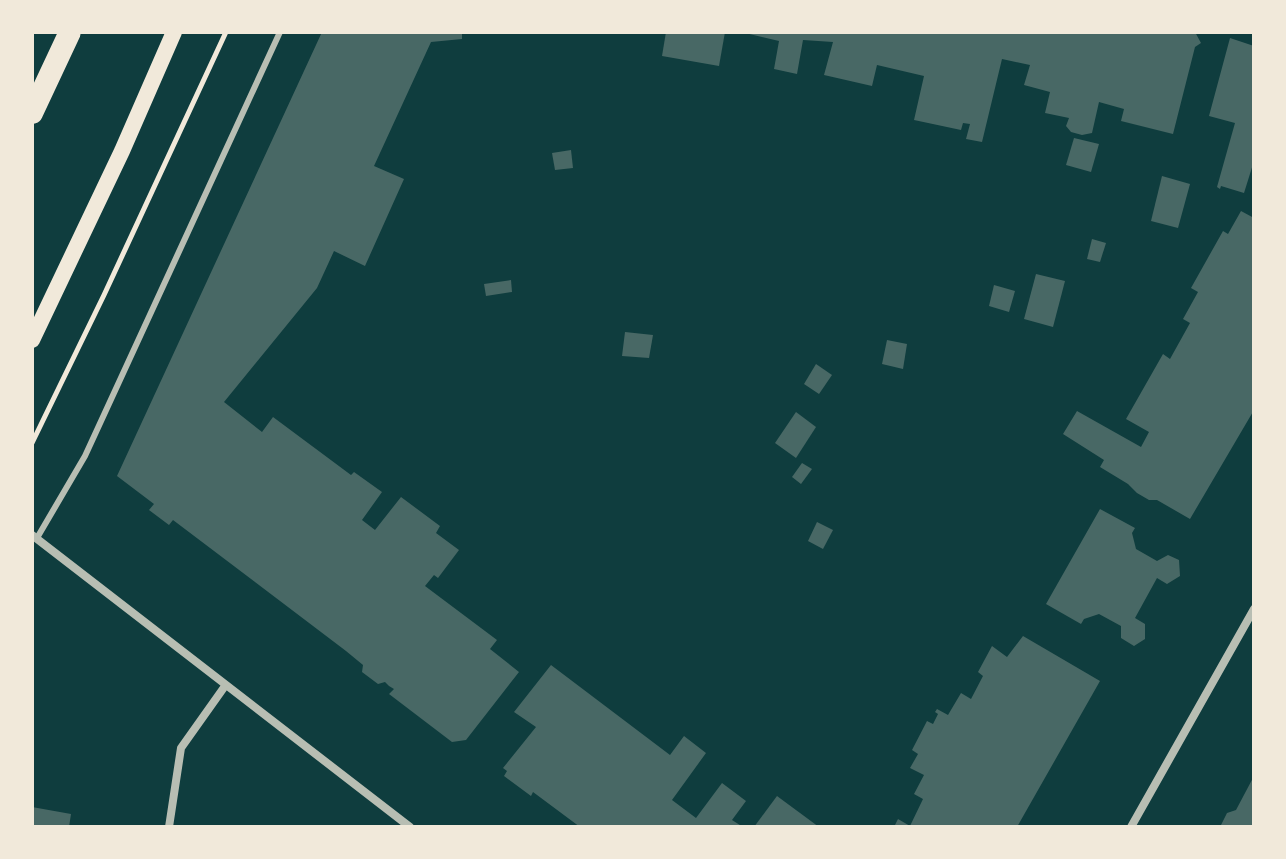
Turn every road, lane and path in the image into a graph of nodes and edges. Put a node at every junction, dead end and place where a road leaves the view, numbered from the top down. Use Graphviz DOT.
graph roads {
  1 [pos="70,32"];
  2 [pos="226,32"];
  3 [pos="280,32"];
  4 [pos="173,33"];
  5 [pos="32,113"];
  6 [pos="32,340"];
  7 [pos="32,443"];
  8 [pos="34,536"];
  9 [pos="1254,609"];
  10 [pos="225,686"];
  11 [pos="169,827"];
  12 [pos="410,827"];
  13 [pos="1131,827"];
  1 -- 5 [label="highway"];
  2 -- 7 [label="path"];
  3 -- 8 [label="lane"];
  4 -- 6 [label="main road"];
  8 -- 10 [label="street"];
  9 -- 13 [label="street"];
  10 -- 11 [label="street"];
  10 -- 12 [label="street"];
}
